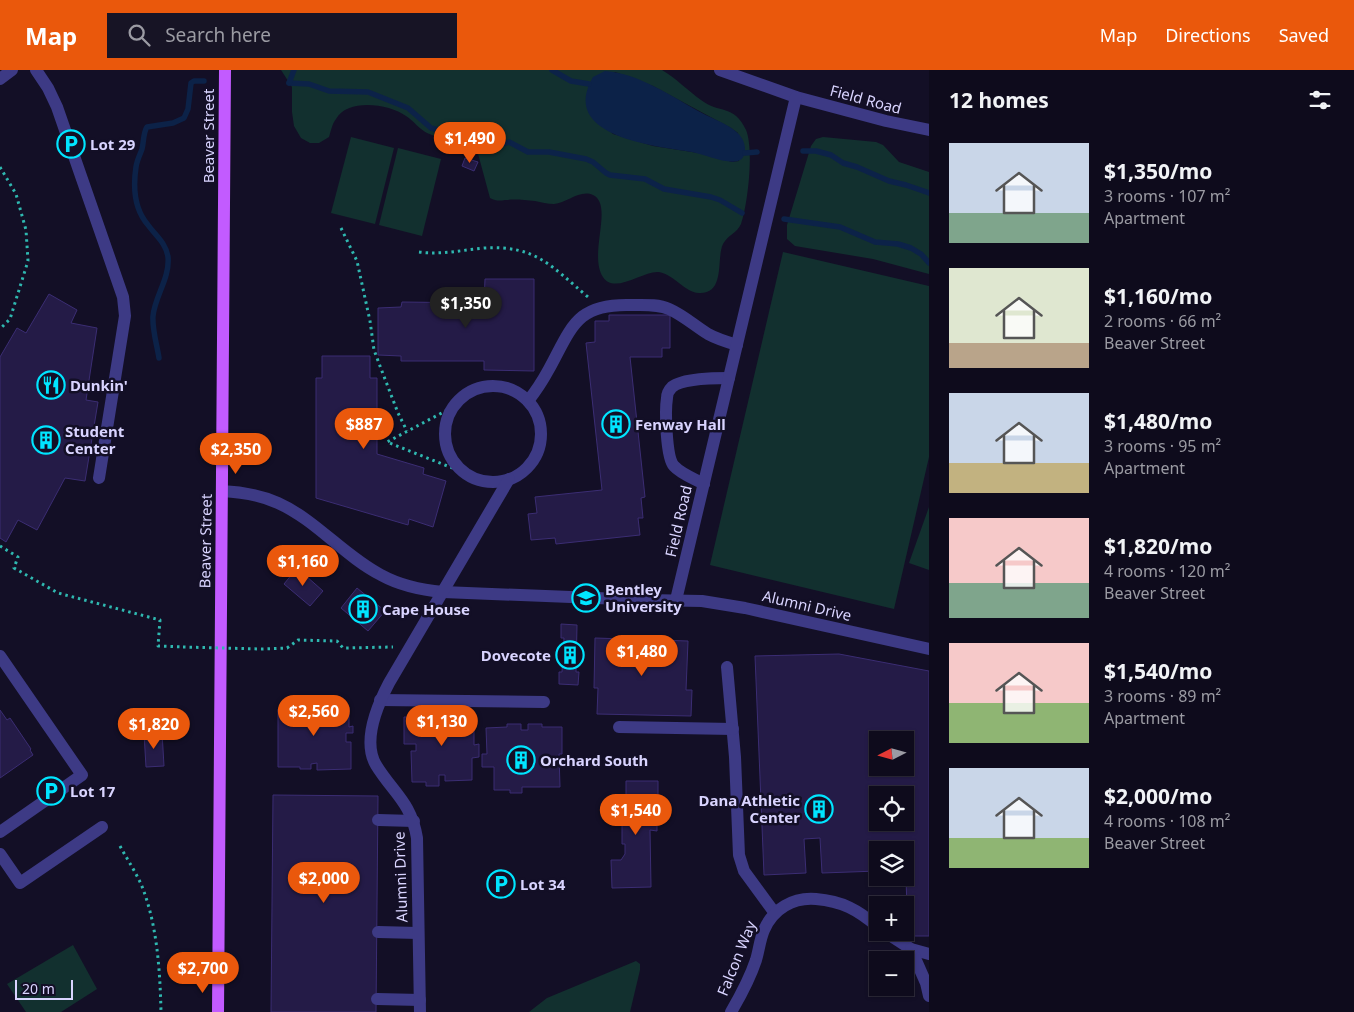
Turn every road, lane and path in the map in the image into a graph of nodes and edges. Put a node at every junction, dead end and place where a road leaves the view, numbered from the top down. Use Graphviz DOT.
graph roads {
  1 [pos="12,70"];
  2 [pos="36,70"];
  3 [pos="225,70"];
  4 [pos="720,70"];
  5 [pos="0,79"];
  6 [pos="796,97"];
  7 [pos="929,130"];
  8 [pos="0,166"];
  9 [pos="342,228"];
  10 [pos="420,252"];
  11 [pos="600,307"];
  12 [pos="0,329"];
  13 [pos="737,345"];
  14 [pos="729,378"];
  15 [pos="528,401"];
  16 [pos="453,407"];
  17 [pos="407,431"];
  18 [pos="465,473"];
  19 [pos="99,478"];
  20 [pos="509,479"];
  21 [pos="704,484"];
  22 [pos="222,491"];
  23 [pos="0,546"];
  24 [pos="443,592"];
  25 [pos="676,600"];
  26 [pos="409,647"];
  27 [pos="929,649"];
  28 [pos="0,656"];
  29 [pos="727,667"];
  30 [pos="380,700"];
  31 [pos="544,702"];
  32 [pos="619,727"];
  33 [pos="733,729"];
  34 [pos="378,820"];
  35 [pos="414,821"];
  36 [pos="102,827"];
  37 [pos="0,832"];
  38 [pos="120,846"];
  39 [pos="0,854"];
  40 [pos="774,912"];
  41 [pos="869,919"];
  42 [pos="378,932"];
  43 [pos="418,933"];
  44 [pos="899,941"];
  45 [pos="911,949"];
  46 [pos="929,954"];
  47 [pos="218,978"];
  48 [pos="929,996"];
  49 [pos="377,999"];
  50 [pos="420,1006"];
  51 [pos="161,1012"];
  52 [pos="214,1012"];
  53 [pos="218,1012"];
  54 [pos="732,1012"];
  1 -- 5 [label="street"];
  2 -- 19 [label="street"];
  3 -- 22 [label="main road, Beaver Street"];
  4 -- 6 [label="street, Field Road"];
  6 -- 7 [label="street, Field Road"];
  6 -- 13 [label="street, Field Road"];
  8 -- 12 [label="path"];
  9 -- 17 [label="path"];
  10 -- 11 [label="path"];
  11 -- 13 [label="street"];
  11 -- 15 [label="street"];
  13 -- 14 [label="street, Field Road"];
  14 -- 21 [label="street, Field Road"];
  14 -- 21 [label="street"];
  15 -- 16 [label="street"];
  15 -- 20 [label="street"];
  16 -- 17 [label="path"];
  16 -- 18 [label="street"];
  17 -- 18 [label="path"];
  18 -- 20 [label="street"];
  20 -- 24 [label="street, Alumni Drive"];
  21 -- 25 [label="street, Field Road"];
  22 -- 24 [label="street"];
  22 -- 47 [label="main road, Beaver Street"];
  23 -- 26 [label="path, bridge"];
  24 -- 25 [label="street"];
  24 -- 26 [label="street, Alumni Drive"];
  25 -- 27 [label="street, Alumni Drive"];
  26 -- 30 [label="street, Alumni Drive"];
  28 -- 37 [label="street"];
  29 -- 33 [label="street"];
  30 -- 31 [label="street"];
  30 -- 35 [label="street, Alumni Drive"];
  32 -- 33 [label="street"];
  33 -- 40 [label="street"];
  34 -- 35 [label="street"];
  35 -- 43 [label="street, Alumni Drive"];
  36 -- 39 [label="street"];
  38 -- 51 [label="path"];
  40 -- 41 [label="street, Falcon Way"];
  40 -- 54 [label="street, Falcon Way"];
  42 -- 43 [label="street"];
  43 -- 50 [label="street, Alumni Drive"];
  44 -- 45 [label="street"];
  45 -- 46 [label="street"];
  45 -- 48 [label="street"];
  47 -- 52 [label="street"];
  47 -- 53 [label="main road, Beaver Street"];
  49 -- 50 [label="street"];
}
